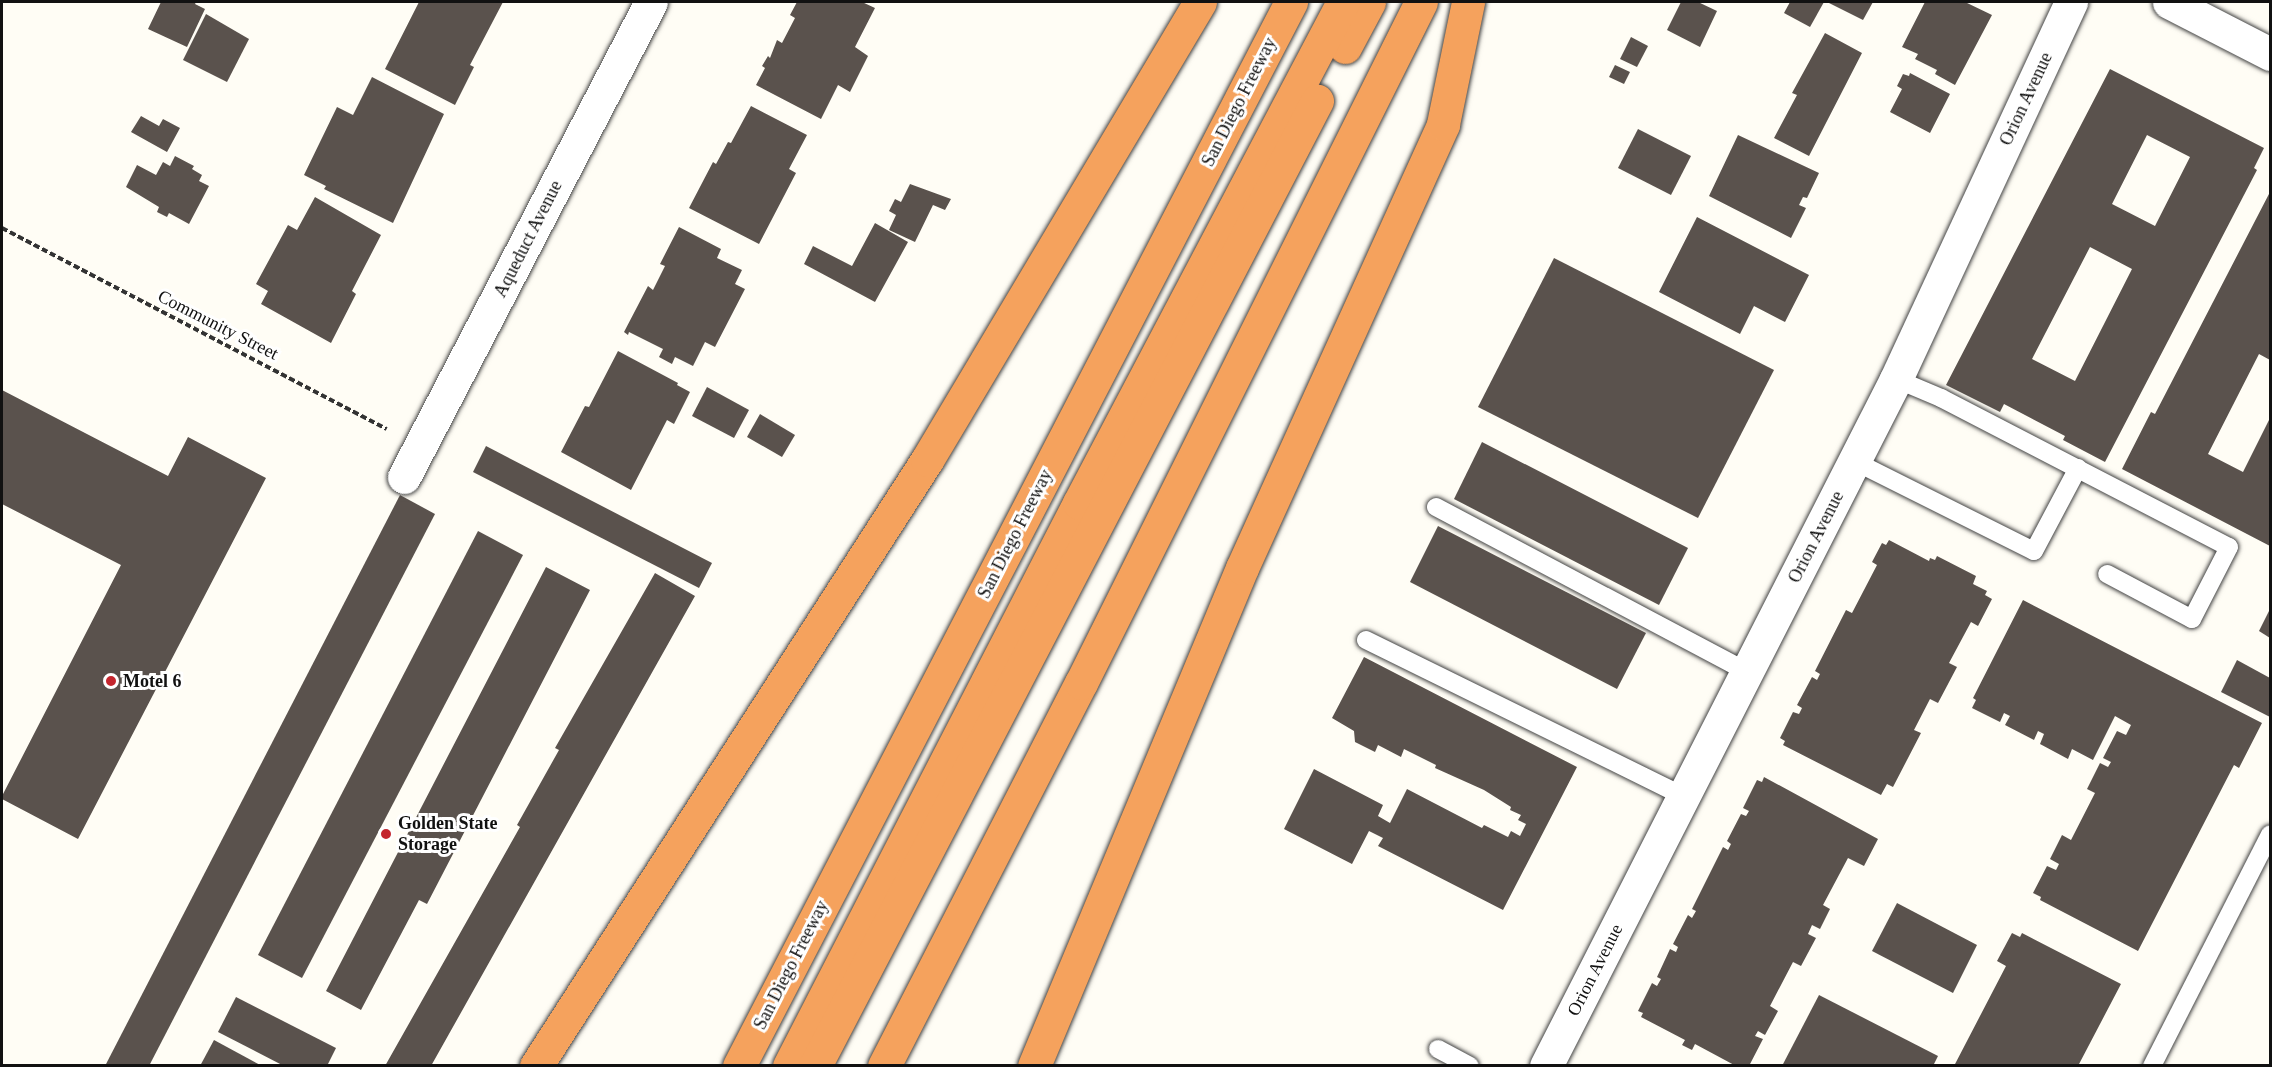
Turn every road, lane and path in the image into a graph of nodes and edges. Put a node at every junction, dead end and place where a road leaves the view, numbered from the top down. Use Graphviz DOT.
graph roads {
  1 [pos="651,2"];
  2 [pos="1200,2"];
  3 [pos="1291,2"];
  4 [pos="1343,2"];
  5 [pos="1369,2"];
  6 [pos="1420,2"];
  7 [pos="1468,2"];
  8 [pos="2071,2"];
  9 [pos="2169,2"];
  10 [pos="2271,54"];
  11 [pos="2,228"];
  12 [pos="1896,379"];
  13 [pos="421,446"];
  14 [pos="1854,461"];
  15 [pos="2078,468"];
  16 [pos="404,477"];
  17 [pos="1436,507"];
  18 [pos="2107,574"];
  19 [pos="1366,640"];
  20 [pos="1747,672"];
  21 [pos="1683,796"];
  22 [pos="2271,834"];
  23 [pos="1438,1049"];
  24 [pos="1555,1062"];
  25 [pos="536,1065"];
  26 [pos="739,1065"];
  27 [pos="789,1065"];
  28 [pos="815,1065"];
  29 [pos="884,1065"];
  30 [pos="1034,1065"];
  31 [pos="1470,1065"];
  32 [pos="2152,1065"];
  1 -- 13 [label="street, Aqueduct Avenue"];
  2 -- 25 [label="highway"];
  3 -- 26 [label="highway, San Diego Freeway"];
  4 -- 27 [label="highway"];
  5 -- 28 [label="highway"];
  6 -- 29 [label="highway"];
  7 -- 30 [label="highway"];
  8 -- 12 [label="street, Orion Avenue"];
  9 -- 10 [label="street"];
  11 -- 13 [label="path, Community Street"];
  12 -- 14 [label="street, Orion Avenue"];
  12 -- 15 [label="lane"];
  13 -- 16 [label="street, Aqueduct Avenue"];
  14 -- 15 [label="lane"];
  14 -- 20 [label="street, Orion Avenue"];
  15 -- 18 [label="lane"];
  17 -- 20 [label="lane"];
  19 -- 21 [label="lane"];
  20 -- 21 [label="street, Orion Avenue"];
  21 -- 24 [label="street, Orion Avenue"];
  22 -- 32 [label="lane"];
  23 -- 31 [label="lane"];
}
